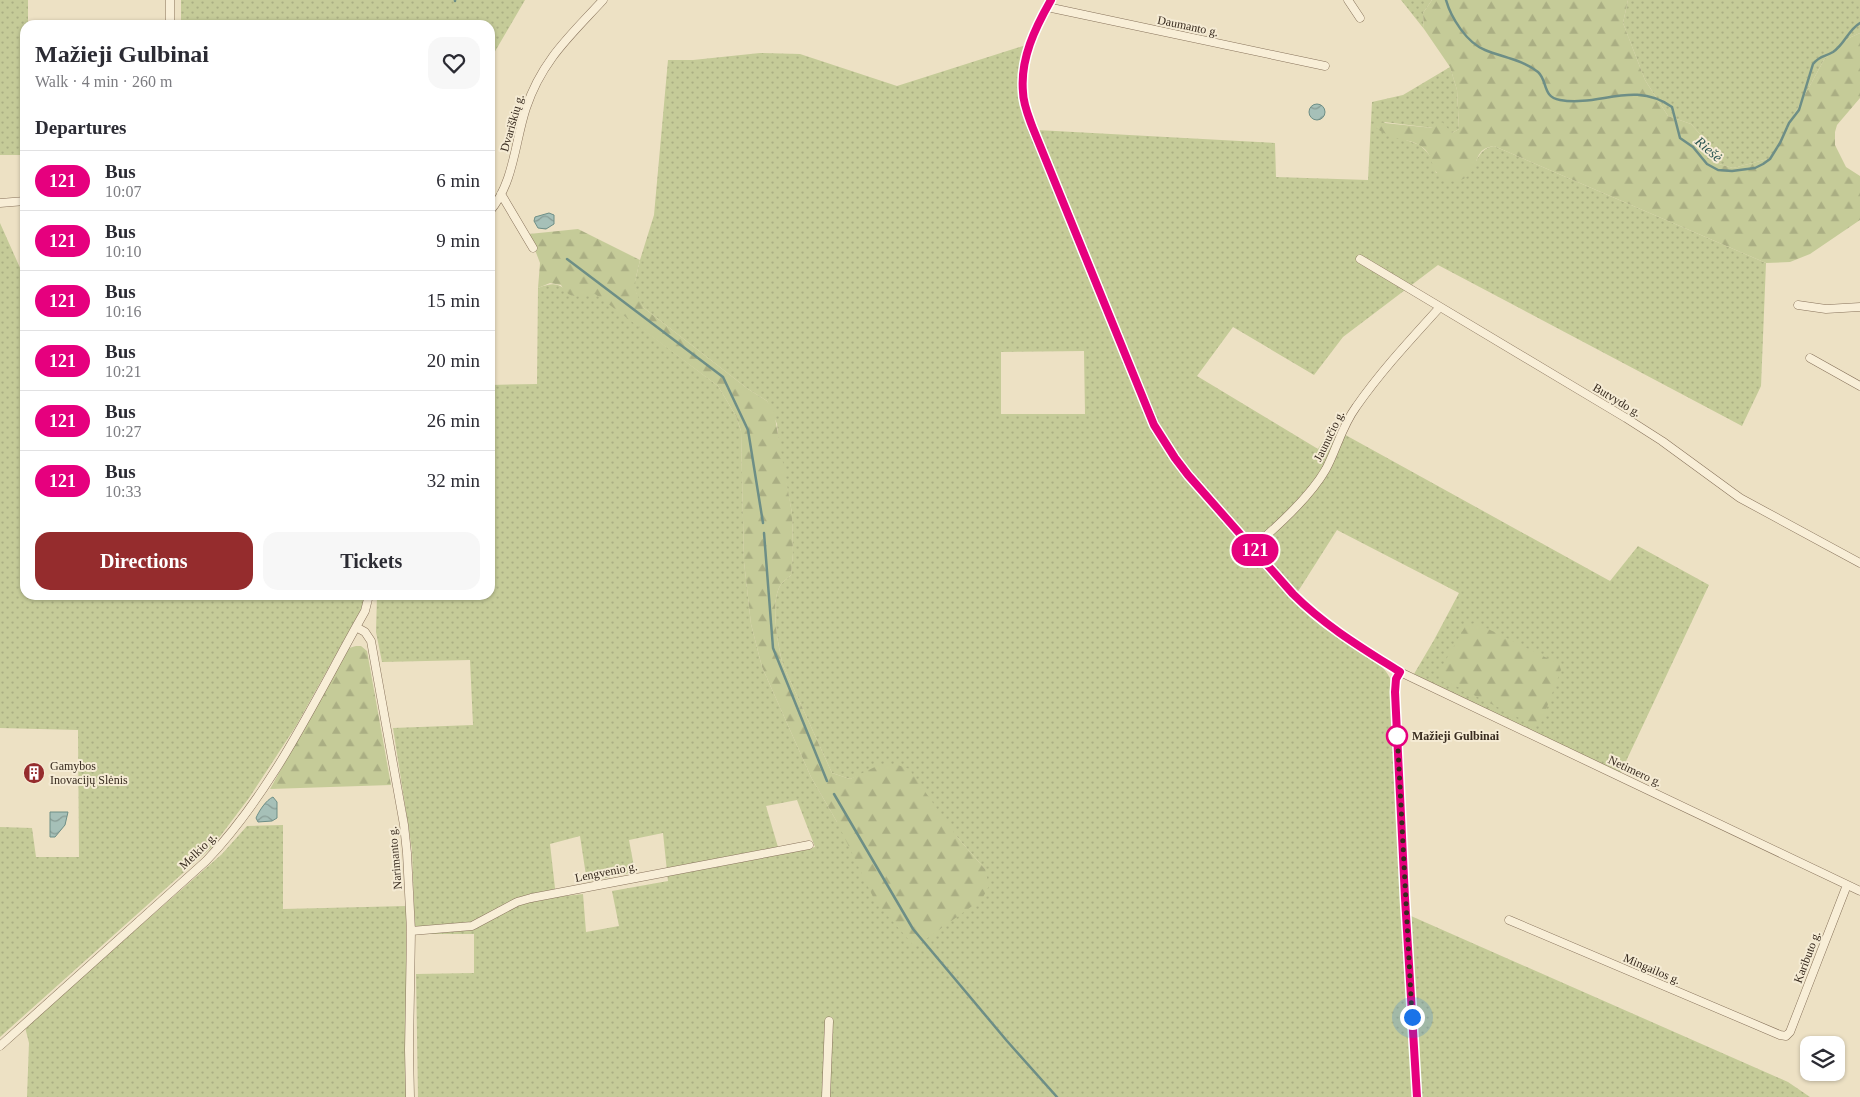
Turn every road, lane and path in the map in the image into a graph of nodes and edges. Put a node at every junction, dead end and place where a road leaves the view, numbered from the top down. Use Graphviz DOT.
graph roads {
  1 [pos="170,0"];
  2 [pos="604,0"];
  3 [pos="1348,0"];
  4 [pos="1049,3"];
  5 [pos="1360,18"];
  6 [pos="170,20"];
  7 [pos="1324,66"];
  8 [pos="501,194"];
  9 [pos="20,201"];
  10 [pos="0,203"];
  11 [pos="495,203"];
  12 [pos="533,248"];
  13 [pos="1360,260"];
  14 [pos="1798,305"];
  15 [pos="1440,307"];
  16 [pos="1860,307"];
  17 [pos="1810,358"];
  18 [pos="1860,386"];
  19 [pos="1253,547"];
  20 [pos="1860,563"];
  21 [pos="368,600"];
  22 [pos="356,628"];
  23 [pos="1400,672"];
  24 [pos="809,845"];
  25 [pos="1847,885"];
  26 [pos="1860,891"];
  27 [pos="1509,920"];
  28 [pos="411,931"];
  29 [pos="829,1021"];
  30 [pos="1786,1036"];
  31 [pos="0,1046"];
  32 [pos="410,1097"];
  33 [pos="826,1097"];
  34 [pos="1417,1097"];
  1 -- 6 [label="street"];
  2 -- 8 [label="street, Dvariškių g."];
  3 -- 5 [label="street"];
  4 -- 7 [label="street, Daumanto g."];
  4 -- 19 [label="street, Netimero g."];
  8 -- 11 [label="street, Dvariškių g."];
  8 -- 12 [label="street"];
  9 -- 10 [label="street"];
  13 -- 15 [label="street, Butvydo g."];
  14 -- 16 [label="street"];
  15 -- 19 [label="street, Jaunučio g."];
  15 -- 20 [label="street, Butvydo g."];
  17 -- 18 [label="street"];
  19 -- 23 [label="street, Netimero g."];
  21 -- 22 [label="street"];
  22 -- 28 [label="street, Narimanto g."];
  22 -- 31 [label="street, Melkio g."];
  23 -- 25 [label="street, Netimero g."];
  23 -- 34 [label="street"];
  24 -- 28 [label="street, Lengvenio g."];
  25 -- 26 [label="street, Netimero g."];
  25 -- 30 [label="street, Kaributo g."];
  27 -- 30 [label="street, Mingailos g."];
  28 -- 32 [label="street, Narimanto g."];
  29 -- 33 [label="street"];
}
